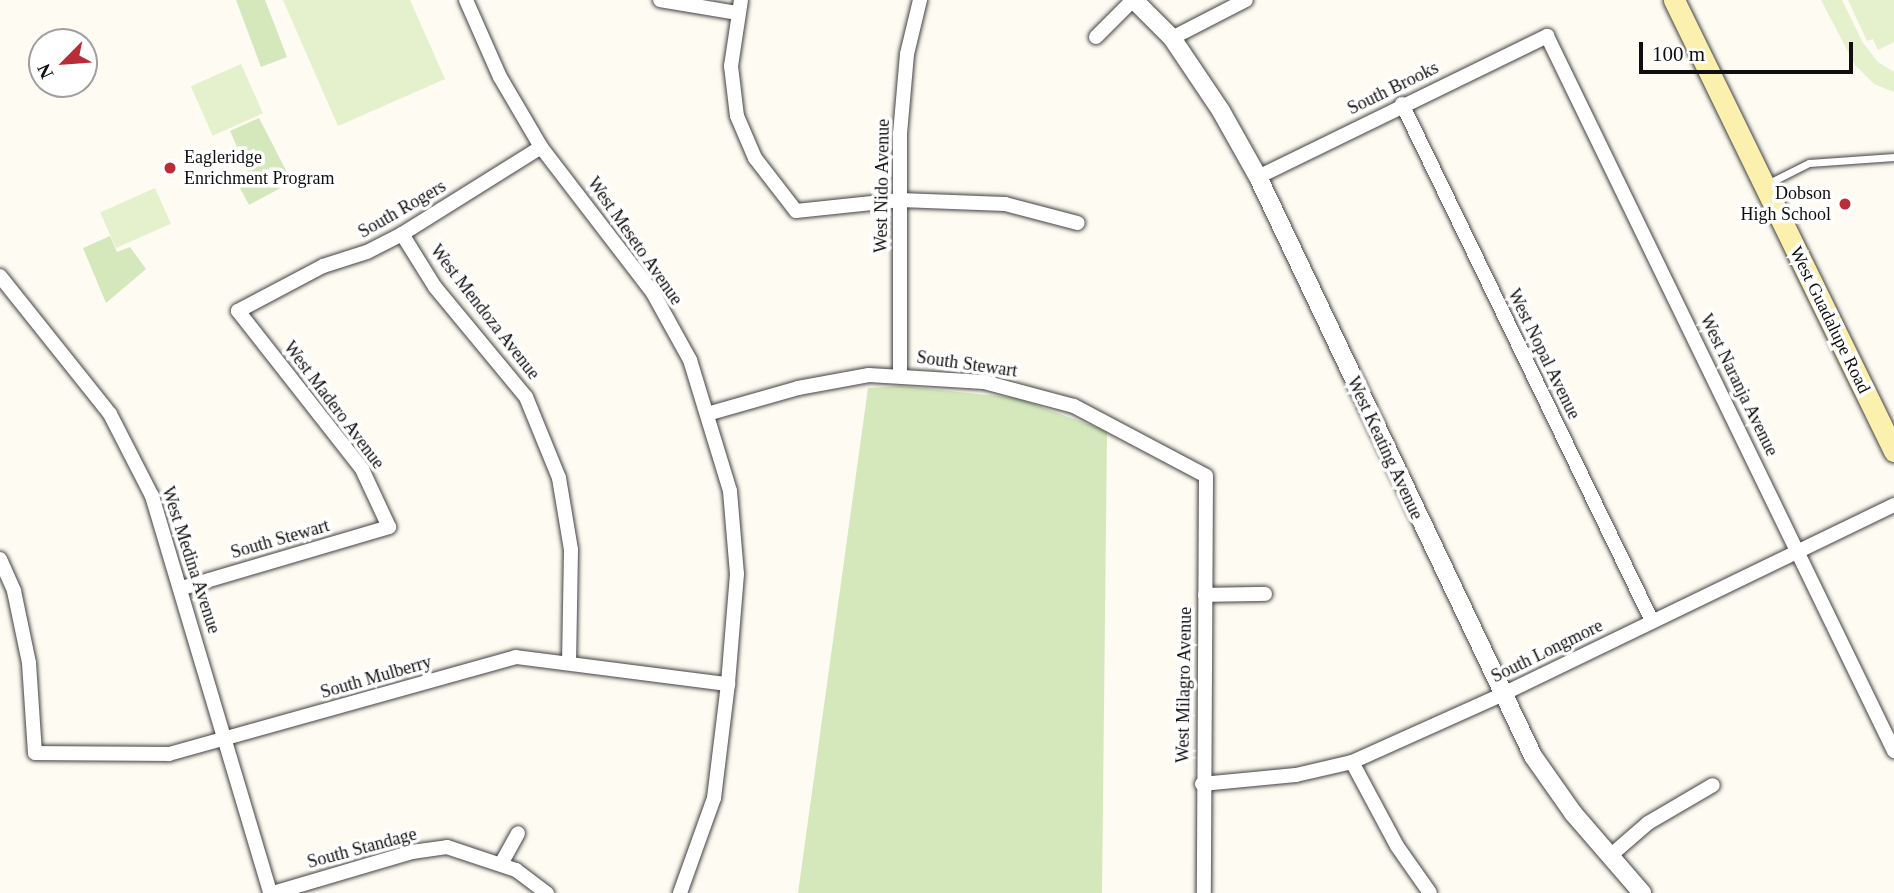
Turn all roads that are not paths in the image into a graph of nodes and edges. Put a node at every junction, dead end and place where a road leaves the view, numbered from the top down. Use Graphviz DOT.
graph roads {
  1 [pos="466,0"];
  2 [pos="660,0"];
  3 [pos="920,0"];
  4 [pos="1133,0"];
  5 [pos="1246,0"];
  6 [pos="1674,0"];
  7 [pos="739,7"];
  8 [pos="1547,36"];
  9 [pos="1096,37"];
  10 [pos="1172,38"];
  11 [pos="1402,104"];
  12 [pos="541,147"];
  13 [pos="1894,156"];
  14 [pos="1258,177"];
  15 [pos="1763,186"];
  16 [pos="900,200"];
  17 [pos="1078,223"];
  18 [pos="402,234"];
  19 [pos="0,276"];
  20 [pos="238,311"];
  21 [pos="901,374"];
  22 [pos="707,414"];
  23 [pos="1894,451"];
  24 [pos="1206,476"];
  25 [pos="1894,505"];
  26 [pos="389,527"];
  27 [pos="1798,551"];
  28 [pos="0,559"];
  29 [pos="182,588"];
  30 [pos="1265,594"];
  31 [pos="1205,595"];
  32 [pos="1652,621"];
  33 [pos="569,662"];
  34 [pos="728,684"];
  35 [pos="1501,695"];
  36 [pos="227,740"];
  37 [pos="1894,751"];
  38 [pos="1352,762"];
  39 [pos="1202,784"];
  40 [pos="1713,785"];
  41 [pos="518,832"];
  42 [pos="1610,856"];
  43 [pos="501,864"];
  44 [pos="271,893"];
  45 [pos="547,893"];
  46 [pos="680,893"];
  47 [pos="1205,893"];
  48 [pos="1430,893"];
  49 [pos="1642,893"];
  1 -- 12 [label="street, West Meseto Avenue"];
  2 -- 7 [label="street"];
  3 -- 16 [label="street, West Nido Avenue"];
  4 -- 9 [label="street"];
  4 -- 10 [label="street, West Keating Avenue"];
  5 -- 10 [label="street"];
  6 -- 15 [label="main road, West Guadalupe Road"];
  7 -- 16 [label="street"];
  8 -- 11 [label="street, South Brooks"];
  8 -- 27 [label="street, West Naranja Avenue"];
  10 -- 14 [label="street, West Keating Avenue"];
  11 -- 14 [label="street, South Brooks"];
  11 -- 32 [label="street, West Nopal Avenue"];
  12 -- 18 [label="street, South Rogers"];
  12 -- 22 [label="street, West Meseto Avenue"];
  13 -- 15 [label="lane"];
  14 -- 35 [label="street, West Keating Avenue"];
  15 -- 23 [label="main road, West Guadalupe Road"];
  16 -- 17 [label="street"];
  16 -- 21 [label="street, West Nido Avenue"];
  18 -- 20 [label="street, South Rogers"];
  18 -- 33 [label="street, West Mendoza Avenue"];
  19 -- 29 [label="street, West Medina Avenue"];
  20 -- 26 [label="street, West Madero Avenue"];
  21 -- 22 [label="street, South Stewart"];
  21 -- 24 [label="street, South Stewart"];
  22 -- 34 [label="street, West Meseto Avenue"];
  24 -- 31 [label="street, West Milagro Avenue"];
  25 -- 27 [label="street, South Longmore"];
  26 -- 29 [label="street, South Stewart"];
  27 -- 32 [label="street, South Longmore"];
  27 -- 37 [label="street, West Naranja Avenue"];
  28 -- 36 [label="street, South Mulberry"];
  29 -- 36 [label="street, West Medina Avenue"];
  30 -- 31 [label="street"];
  31 -- 39 [label="street, West Milagro Avenue"];
  32 -- 35 [label="street, South Longmore"];
  33 -- 34 [label="street, South Mulberry"];
  33 -- 36 [label="street, South Mulberry"];
  34 -- 46 [label="street, West Meseto Avenue"];
  35 -- 38 [label="street, South Longmore"];
  35 -- 42 [label="street, West Keating Avenue"];
  36 -- 44 [label="street, West Medina Avenue"];
  38 -- 39 [label="street, South Longmore"];
  38 -- 48 [label="street"];
  39 -- 47 [label="street, West Milagro Avenue"];
  40 -- 42 [label="street"];
  41 -- 43 [label="street"];
  42 -- 49 [label="street, West Keating Avenue"];
  43 -- 44 [label="street, South Standage"];
  43 -- 45 [label="street, South Standage"];
}
